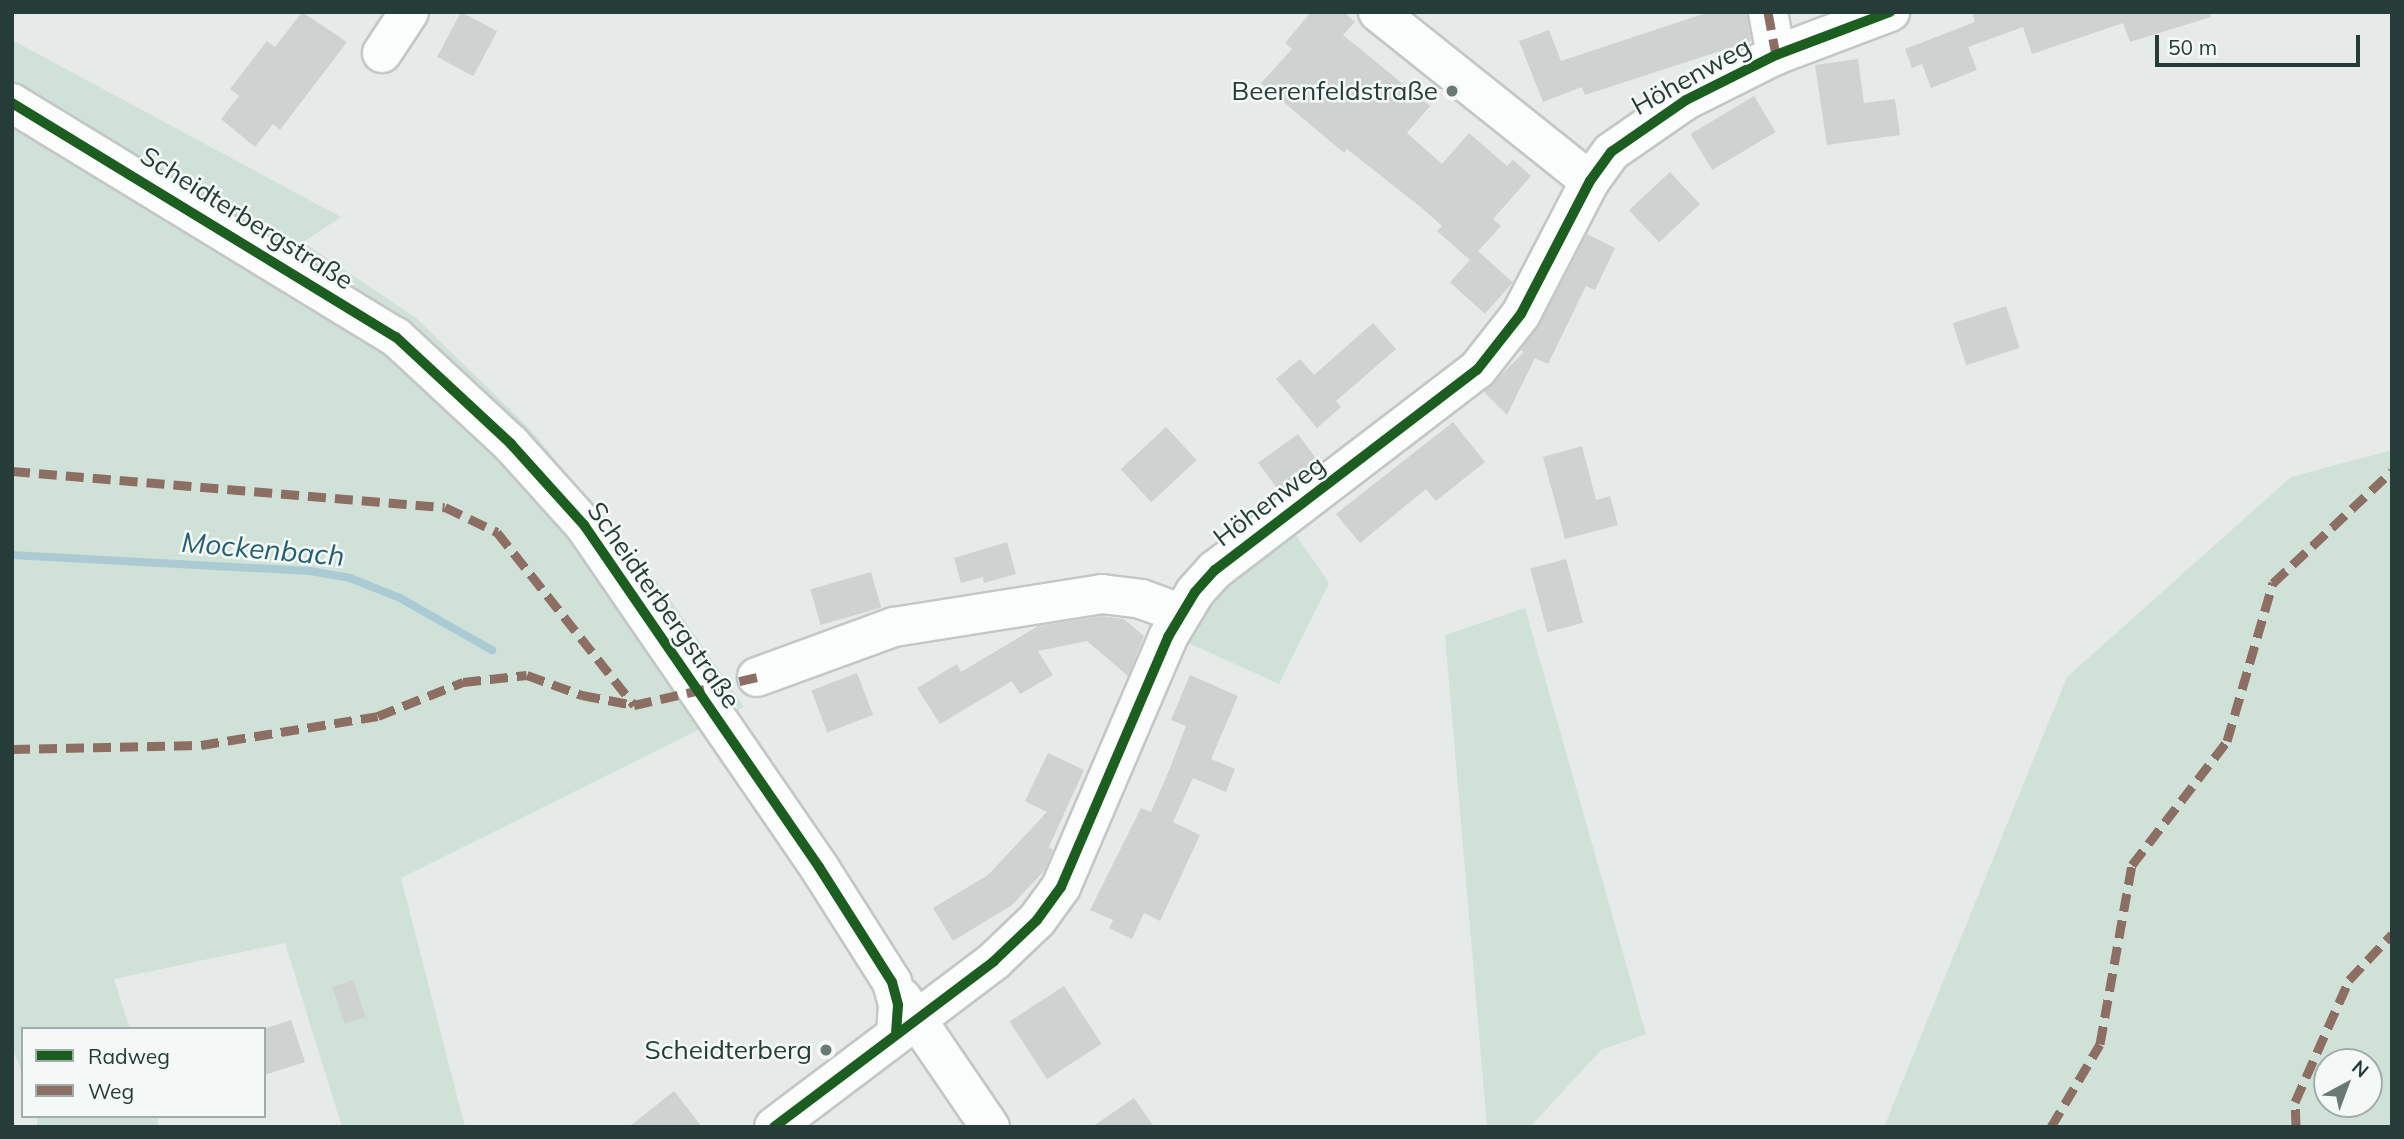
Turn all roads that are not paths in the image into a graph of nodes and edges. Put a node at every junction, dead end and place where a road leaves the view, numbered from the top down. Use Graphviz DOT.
graph roads {
  1 [pos="409,12"];
  2 [pos="1378,12"];
  3 [pos="1768,12"];
  4 [pos="1890,12"];
  5 [pos="382,52"];
  6 [pos="1776,55"];
  7 [pos="12,103"];
  8 [pos="1590,181"];
  9 [pos="1180,613"];
  10 [pos="757,677"];
  11 [pos="906,1026"];
  12 [pos="774,1127"];
  13 [pos="990,1127"];
  1 -- 5 [label="street"];
  2 -- 8 [label="street"];
  3 -- 6 [label="street"];
  4 -- 6 [label="street, Höhenweg"];
  6 -- 8 [label="street, Höhenweg"];
  7 -- 11 [label="street, Scheidterbergstraße"];
  8 -- 9 [label="street, Höhenweg"];
  9 -- 10 [label="street"];
  9 -- 11 [label="street, Höhenweg"];
  11 -- 12 [label="street, Höhenweg"];
  11 -- 13 [label="street, Scheidterbergstraße"];
}
